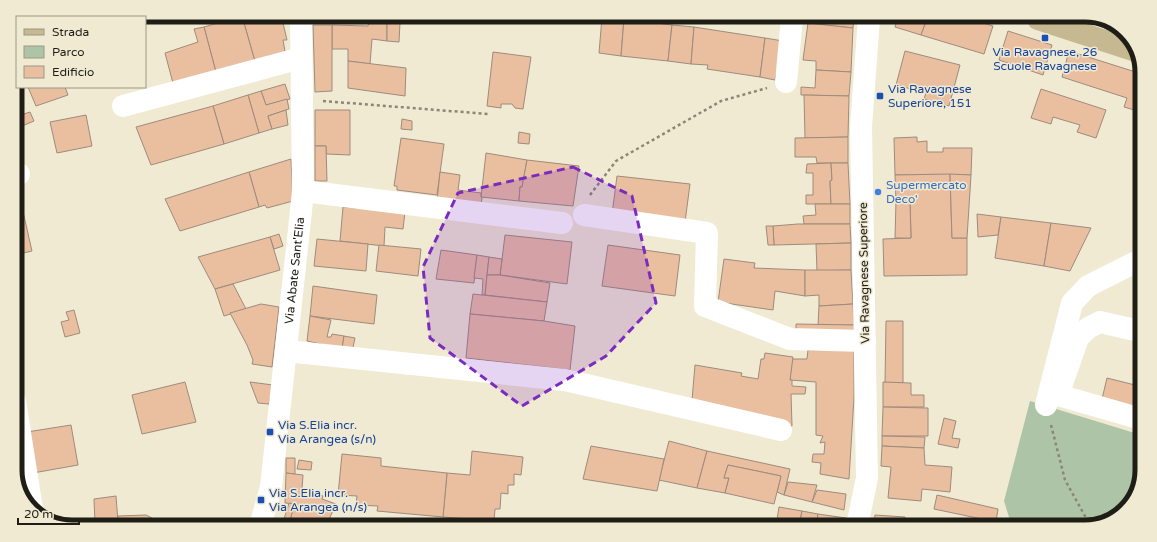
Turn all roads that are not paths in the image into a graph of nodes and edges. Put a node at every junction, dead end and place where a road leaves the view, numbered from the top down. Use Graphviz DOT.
graph roads {
  1 [pos="300,22"];
  2 [pos="792,22"];
  3 [pos="869,22"];
  4 [pos="1055,22"];
  5 [pos="1095,29"];
  6 [pos="1128,47"];
  7 [pos="301,58"];
  8 [pos="786,82"];
  9 [pos="122,106"];
  10 [pos="303,191"];
  11 [pos="584,215"];
  12 [pos="562,223"];
  13 [pos="1135,262"];
  14 [pos="1135,330"];
  15 [pos="865,341"];
  16 [pos="286,351"];
  17 [pos="1046,405"];
  18 [pos="1135,417"];
  19 [pos="781,430"];
  20 [pos="22,445"];
  21 [pos="30,497"];
  22 [pos="262,520"];
  23 [pos="858,520"];
  1 -- 7 [label="street, Via Abate Sant'Elia"];
  2 -- 8 [label="street"];
  3 -- 15 [label="street, Via Ravagnese Superiore"];
  4 -- 5 [label="main road"];
  5 -- 6 [label="main road"];
  7 -- 9 [label="street"];
  7 -- 10 [label="street, Via Abate Sant'Elia"];
  10 -- 12 [label="street"];
  10 -- 16 [label="street, Via Abate Sant'Elia"];
  11 -- 15 [label="street"];
  13 -- 17 [label="street"];
  14 -- 18 [label="street"];
  15 -- 23 [label="street, Via Ravagnese Superiore"];
  16 -- 19 [label="street"];
  16 -- 22 [label="street, Via Abate Sant'Elia"];
  20 -- 21 [label="street"];
}
